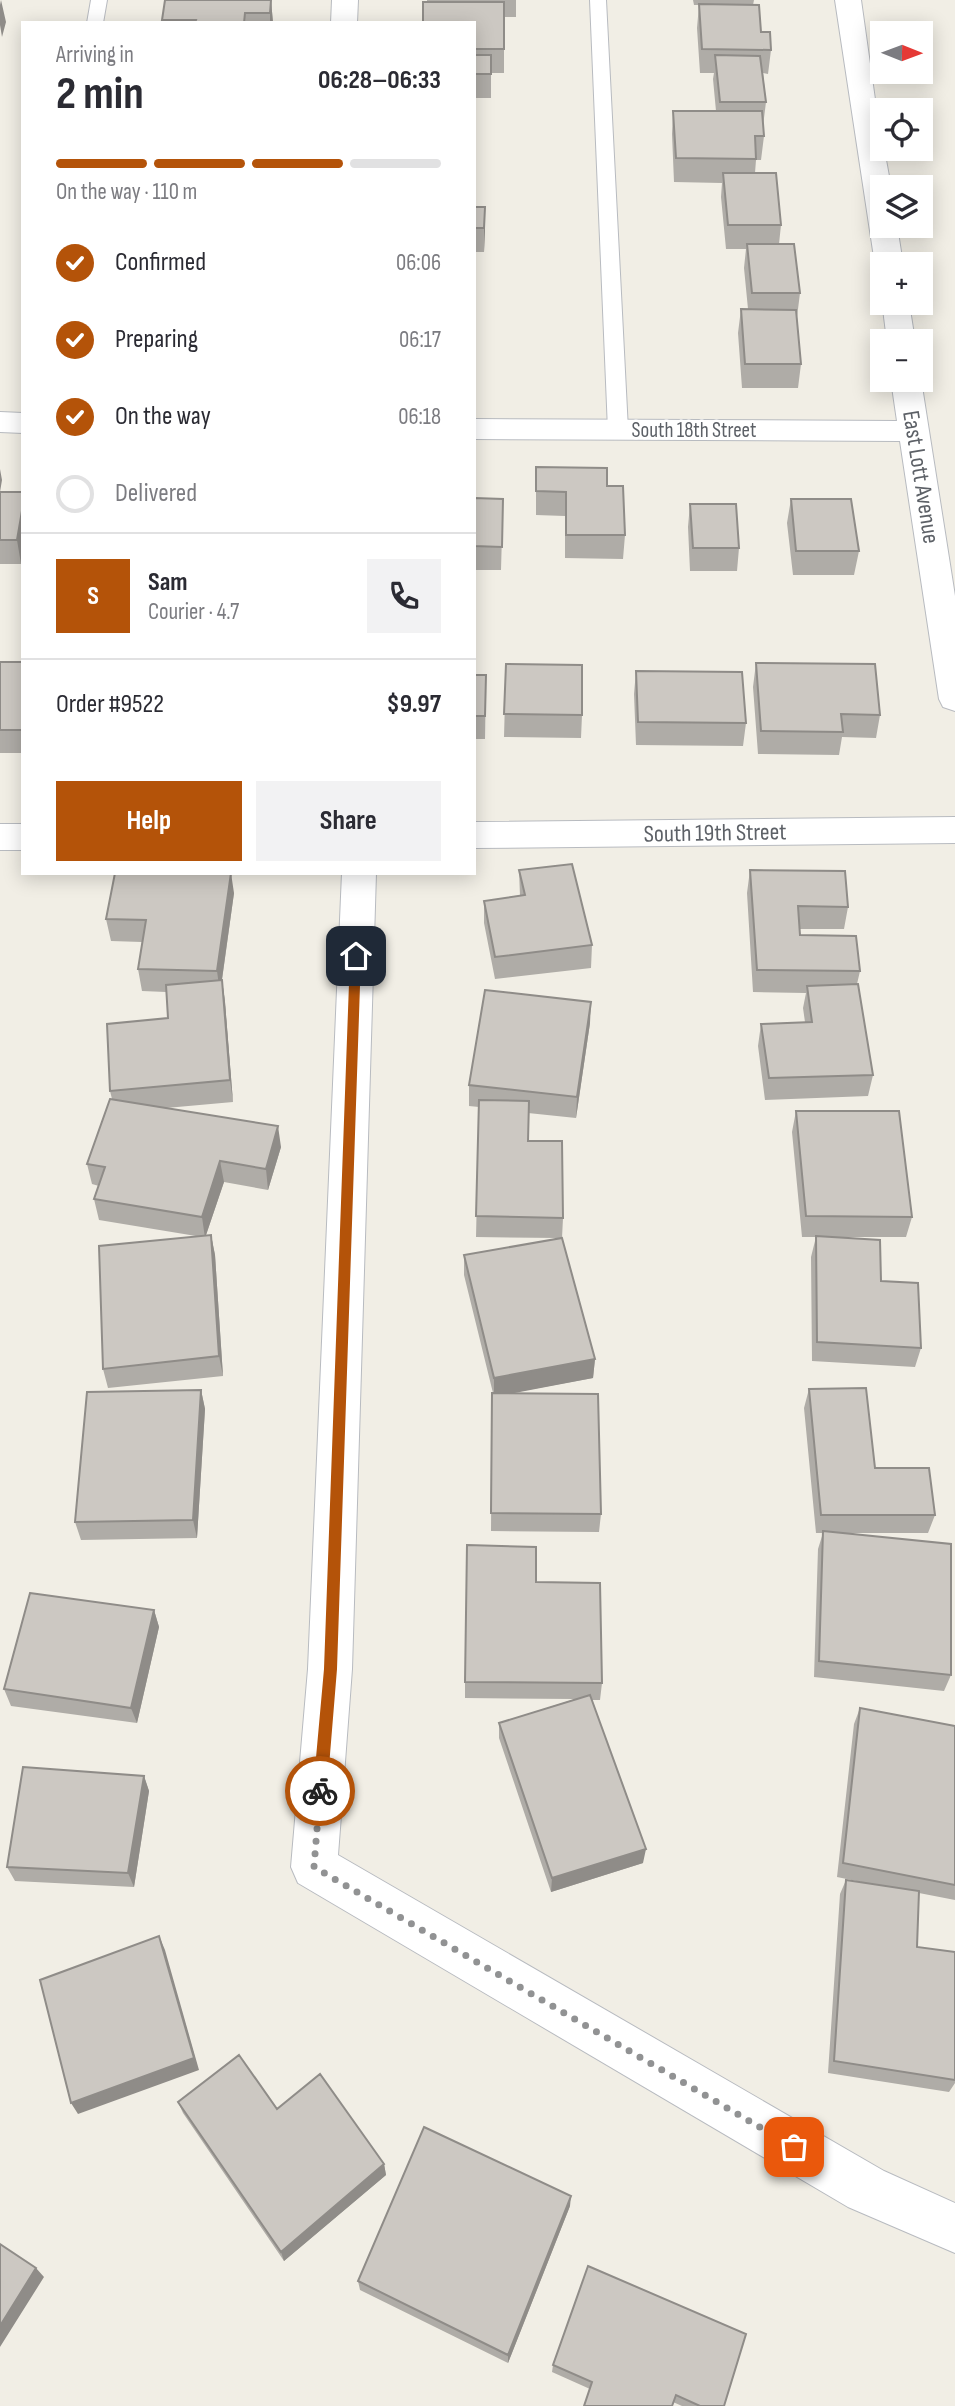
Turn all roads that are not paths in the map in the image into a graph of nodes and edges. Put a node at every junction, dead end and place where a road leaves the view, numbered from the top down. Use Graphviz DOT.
graph roads {
  1 [pos="99,0"];
  2 [pos="345,0"];
  3 [pos="598,0"];
  4 [pos="848,0"];
  5 [pos="95,21"];
  6 [pos="344,21"];
  7 [pos="875,175"];
  8 [pos="908,392"];
  9 [pos="0,422"];
  10 [pos="21,423"];
  11 [pos="476,429"];
  12 [pos="618,429"];
  13 [pos="914,431"];
  14 [pos="955,699"];
  15 [pos="955,831"];
  16 [pos="476,835"];
  17 [pos="0,837"];
  18 [pos="21,837"];
  19 [pos="359,875"];
  20 [pos="955,2228"];
  1 -- 5 [label="lane"];
  2 -- 6 [label="street"];
  3 -- 12 [label="lane"];
  4 -- 7 [label="street"];
  8 -- 13 [label="street, East Lott Avenue"];
  9 -- 10 [label="street"];
  11 -- 12 [label="street, South 18th Street"];
  12 -- 13 [label="street, South 18th Street"];
  13 -- 14 [label="street, East Lott Avenue"];
  15 -- 16 [label="street, South 19th Street"];
  17 -- 18 [label="street"];
  19 -- 20 [label="street"];
}
